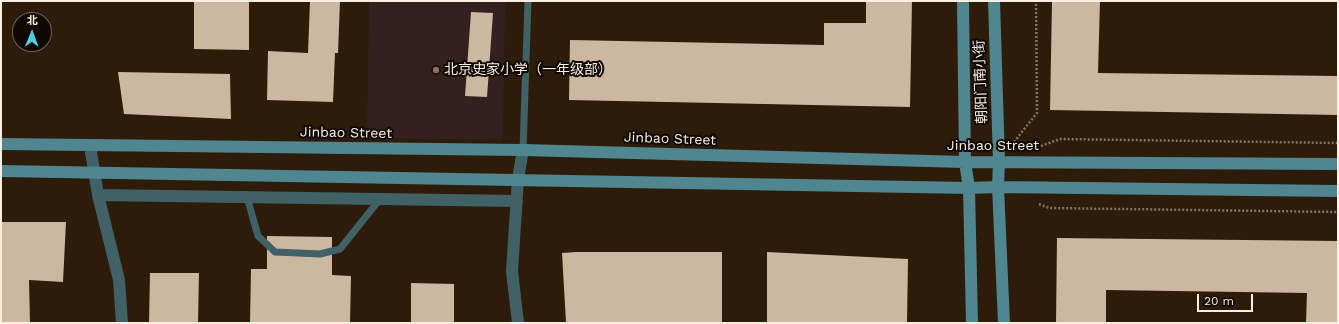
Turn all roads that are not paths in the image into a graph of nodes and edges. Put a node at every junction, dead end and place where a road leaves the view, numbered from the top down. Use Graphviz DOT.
graph roads {
  1 [pos="528,1"];
  2 [pos="963,1"];
  3 [pos="994,1"];
  4 [pos="1,144"];
  5 [pos="90,146"];
  6 [pos="523,150"];
  7 [pos="999,161"];
  8 [pos="965,162"];
  9 [pos="1338,164"];
  10 [pos="1,171"];
  11 [pos="94,172"];
  12 [pos="518,179"];
  13 [pos="998,187"];
  14 [pos="969,188"];
  15 [pos="1338,191"];
  16 [pos="98,195"];
  17 [pos="247,197"];
  18 [pos="380,199"];
  19 [pos="517,201"];
  20 [pos="122,323"];
  21 [pos="518,323"];
  22 [pos="972,323"];
  23 [pos="1004,323"];
  1 -- 6 [label="lane"];
  2 -- 8 [label="main road, 朝阳门南小街"];
  3 -- 7 [label="main road, 朝阳门南小街"];
  4 -- 5 [label="main road, Jinbao Street"];
  5 -- 6 [label="main road, Jinbao Street"];
  5 -- 11 [label="street"];
  6 -- 8 [label="main road, Jinbao Street"];
  6 -- 12 [label="street"];
  7 -- 8 [label="main road, Jinbao Street"];
  7 -- 9 [label="main road, Jinbao Street"];
  7 -- 13 [label="main road, 朝阳门南小街"];
  8 -- 14 [label="main road, 朝阳门南小街"];
  10 -- 11 [label="main road"];
  11 -- 12 [label="main road"];
  11 -- 16 [label="street"];
  12 -- 14 [label="main road"];
  12 -- 19 [label="street"];
  13 -- 14 [label="main road"];
  13 -- 15 [label="main road"];
  13 -- 23 [label="main road, 朝阳门南小街"];
  14 -- 22 [label="main road, 朝阳门南小街"];
  16 -- 17 [label="street"];
  16 -- 20 [label="street"];
  17 -- 18 [label="street"];
  17 -- 18 [label="lane"];
  18 -- 19 [label="street"];
  19 -- 21 [label="street"];
}
